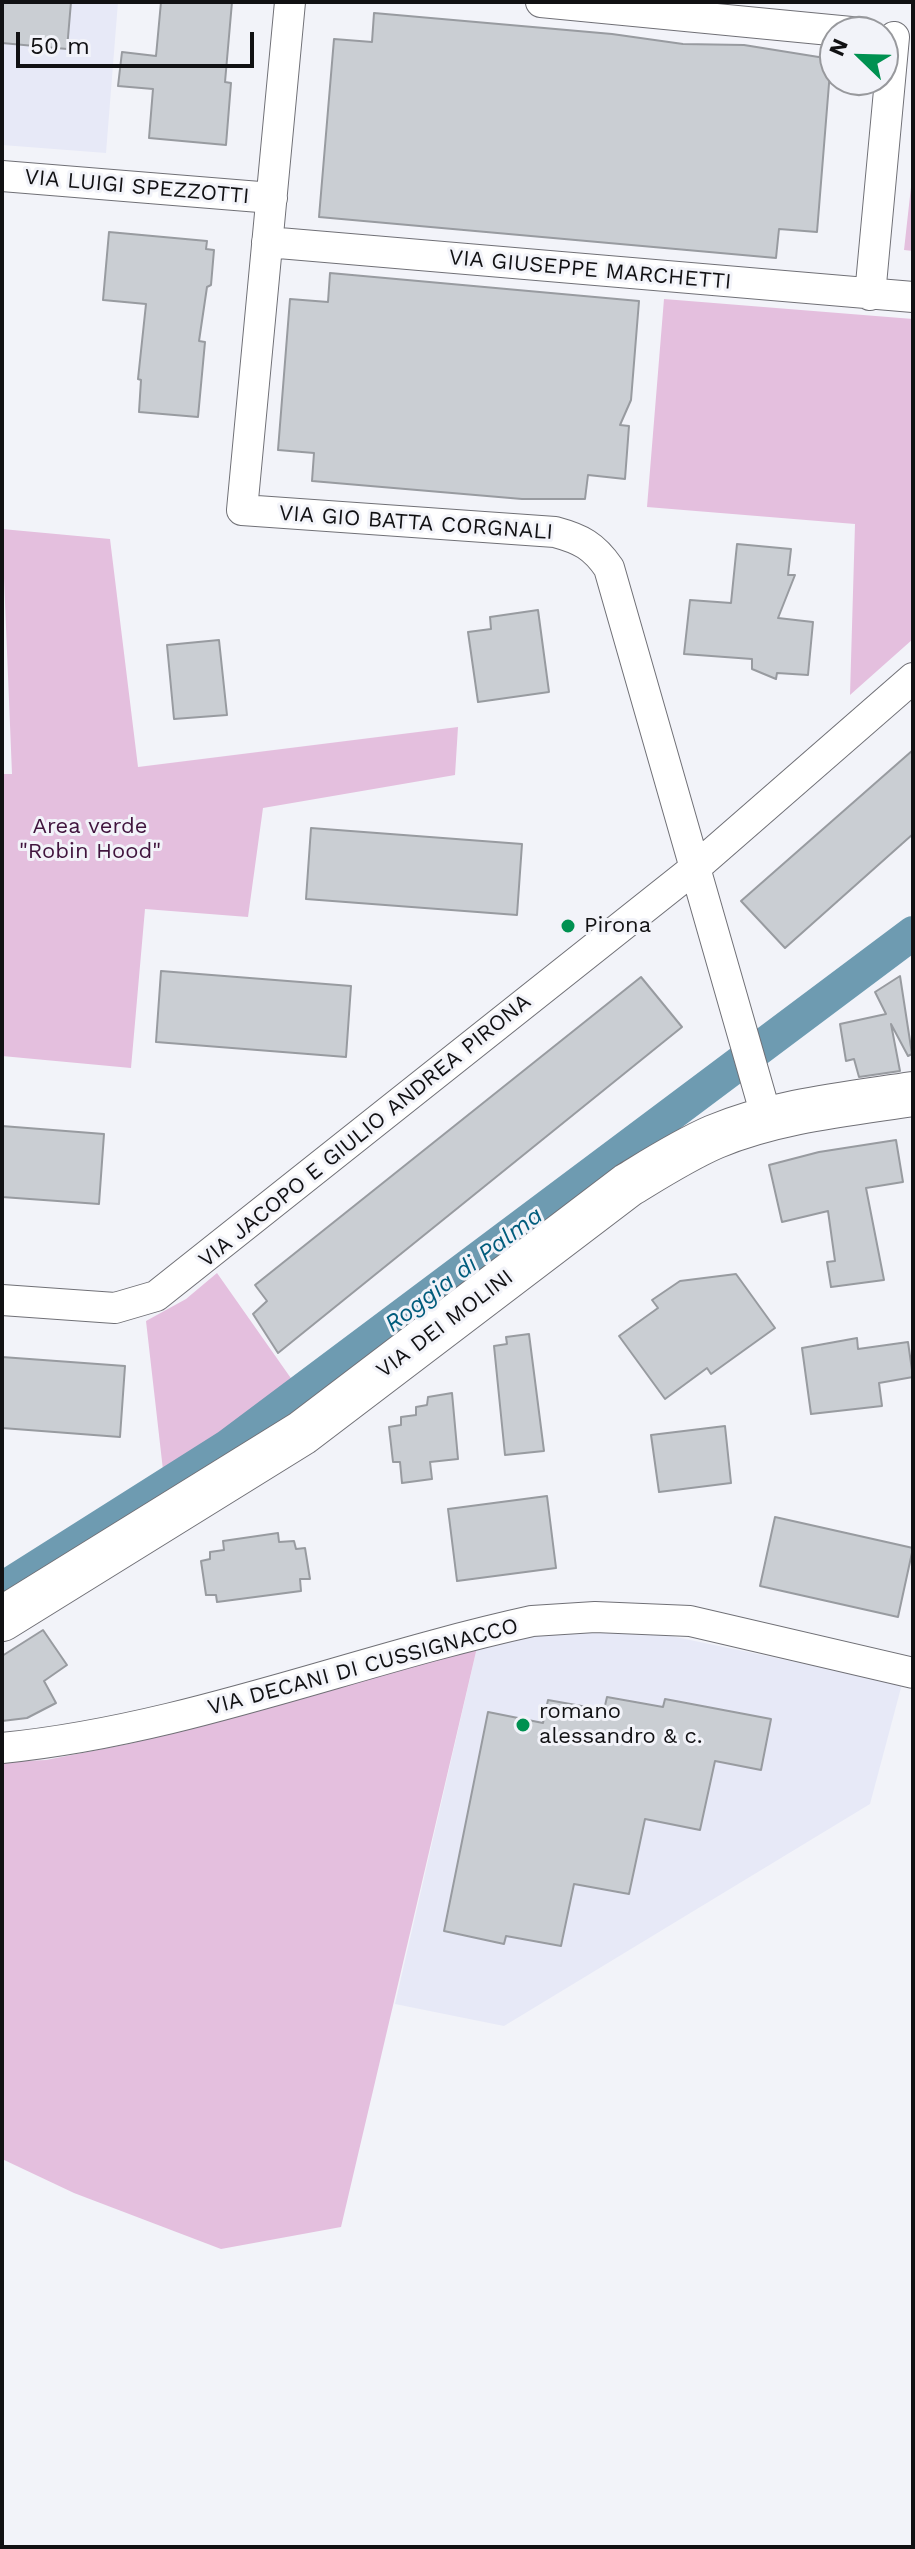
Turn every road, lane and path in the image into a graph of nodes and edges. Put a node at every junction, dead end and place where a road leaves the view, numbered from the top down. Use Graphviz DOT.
graph roads {
  1 [pos="290,2"];
  2 [pos="541,2"];
  3 [pos="819,29"];
  4 [pos="891,96"];
  5 [pos="2,176"];
  6 [pos="272,198"];
  7 [pos="267,242"];
  8 [pos="870,295"];
  9 [pos="913,297"];
  10 [pos="913,678"];
  11 [pos="695,868"];
  12 [pos="913,1094"];
  13 [pos="765,1110"];
  14 [pos="2,1300"];
  15 [pos="2,1619"];
  16 [pos="913,1673"];
  17 [pos="2,1748"];
  1 -- 6 [label="street, VIA GIO BATTA CORGNALI"];
  2 -- 3 [label="street"];
  4 -- 8 [label="street"];
  5 -- 6 [label="street, VIA LUIGI SPEZZOTTI"];
  6 -- 7 [label="street, VIA GIO BATTA CORGNALI"];
  7 -- 8 [label="street, VIA GIUSEPPE MARCHETTI"];
  7 -- 11 [label="street, VIA GIO BATTA CORGNALI"];
  8 -- 9 [label="street, VIA GIUSEPPE MARCHETTI"];
  10 -- 11 [label="street, VIA JACOPO E GIULIO ANDREA PIRONA"];
  11 -- 13 [label="street, VIA GIO BATTA CORGNALI"];
  11 -- 14 [label="street, VIA JACOPO E GIULIO ANDREA PIRONA"];
  12 -- 13 [label="street, VIA DEI MOLINI"];
  13 -- 15 [label="street, VIA DEI MOLINI"];
  16 -- 17 [label="street, VIA DECANI DI CUSSIGNACCO"];
}
